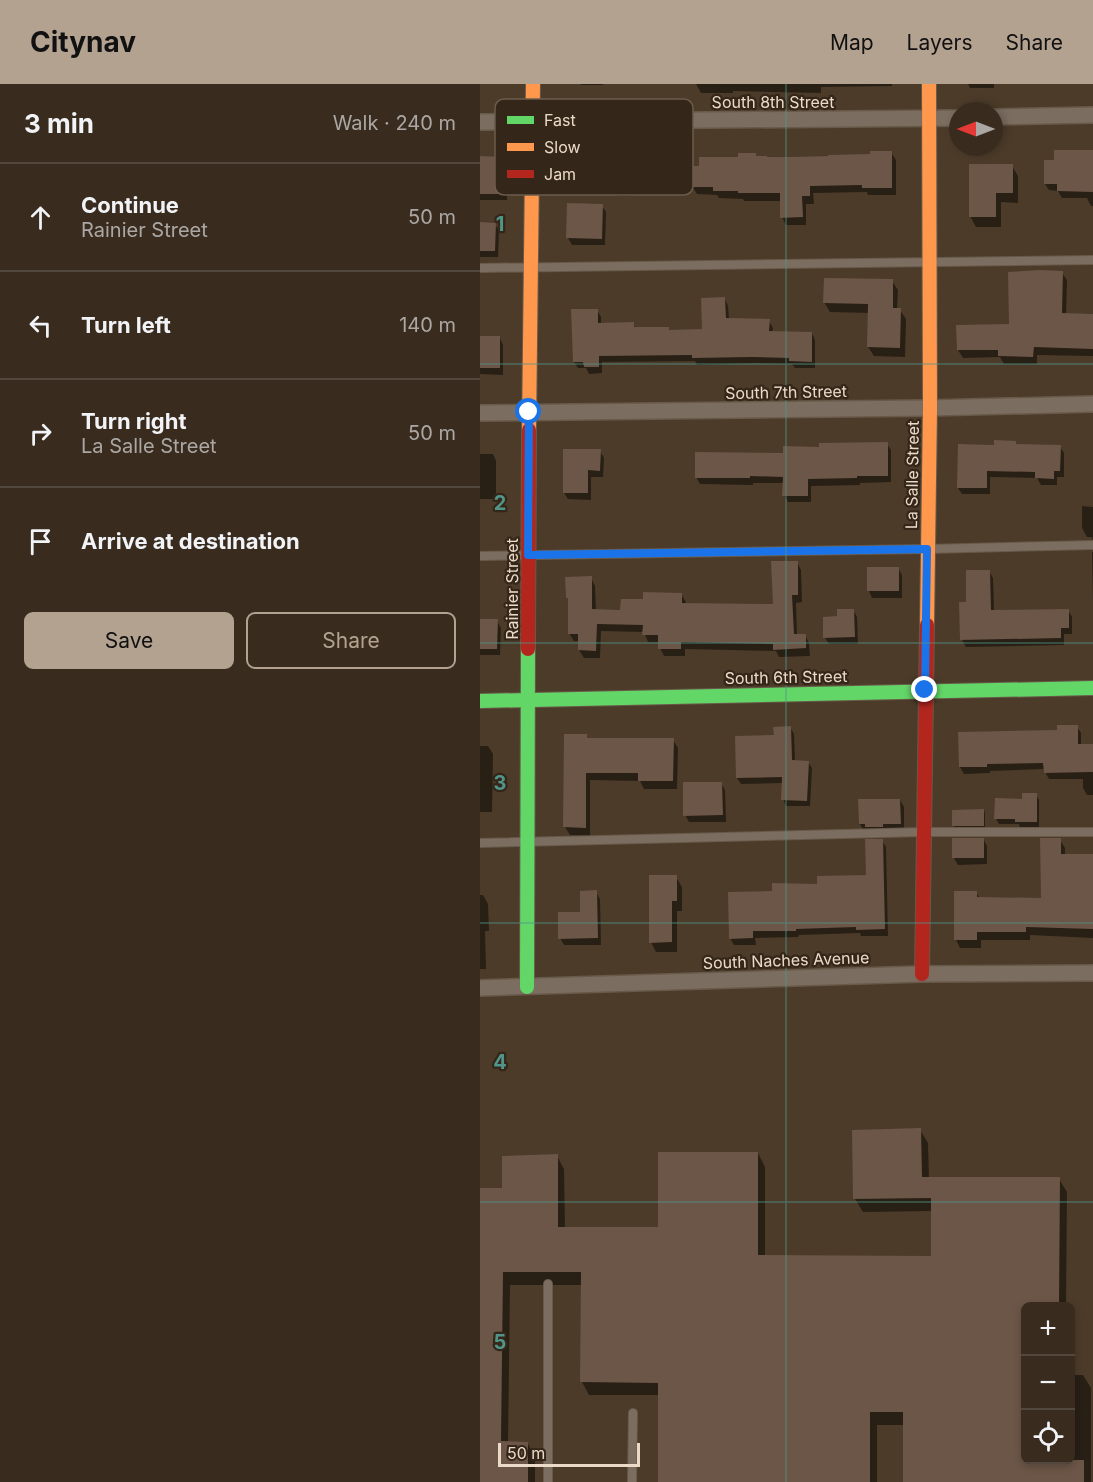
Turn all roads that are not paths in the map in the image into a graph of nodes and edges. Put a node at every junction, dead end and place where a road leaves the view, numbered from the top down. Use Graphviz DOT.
graph roads {
  1 [pos="929,84"];
  2 [pos="1093,115"];
  3 [pos="1003,117"];
  4 [pos="949,118"];
  5 [pos="929,119"];
  6 [pos="693,121"];
  7 [pos="532,195"];
  8 [pos="1093,260"];
  9 [pos="929,262"];
  10 [pos="480,267"];
  11 [pos="531,267"];
  12 [pos="1093,404"];
  13 [pos="930,408"];
  14 [pos="529,412"];
  15 [pos="480,413"];
  16 [pos="1093,545"];
  17 [pos="927,549"];
  18 [pos="528,555"];
  19 [pos="480,556"];
  20 [pos="1093,688"];
  21 [pos="925,690"];
  22 [pos="528,699"];
  23 [pos="480,701"];
  24 [pos="923,832"];
  25 [pos="1093,832"];
  26 [pos="527,842"];
  27 [pos="480,843"];
  28 [pos="1093,973"];
  29 [pos="922,974"];
  30 [pos="527,987"];
  31 [pos="480,988"];
  32 [pos="548,1284"];
  33 [pos="633,1413"];
  34 [pos="548,1482"];
  35 [pos="632,1482"];
  1 -- 5 [label="street, La Salle Street"];
  2 -- 3 [label="street"];
  4 -- 5 [label="street, South 8th Street"];
  5 -- 6 [label="street, South 8th Street"];
  5 -- 9 [label="street, La Salle Street"];
  7 -- 11 [label="street, Rainier Street"];
  8 -- 9 [label="lane"];
  9 -- 11 [label="lane"];
  9 -- 13 [label="street, La Salle Street"];
  10 -- 11 [label="lane"];
  11 -- 14 [label="street, Rainier Street"];
  12 -- 13 [label="street, South 7th Street"];
  13 -- 14 [label="street, South 7th Street"];
  13 -- 17 [label="street, La Salle Street"];
  14 -- 15 [label="street, South 7th Street"];
  14 -- 18 [label="street, Rainier Street"];
  16 -- 17 [label="lane"];
  17 -- 18 [label="lane"];
  17 -- 21 [label="street, La Salle Street"];
  18 -- 19 [label="lane"];
  18 -- 22 [label="street, Rainier Street"];
  20 -- 21 [label="street, South 6th Street"];
  21 -- 22 [label="street, South 6th Street"];
  21 -- 24 [label="street, La Salle Street"];
  22 -- 23 [label="street, South 6th Street"];
  22 -- 26 [label="street, Rainier Street"];
  24 -- 25 [label="lane"];
  24 -- 26 [label="lane"];
  24 -- 29 [label="street, La Salle Street"];
  26 -- 27 [label="lane"];
  26 -- 30 [label="street, Rainier Street"];
  28 -- 29 [label="street, South Naches Avenue"];
  29 -- 30 [label="street, South Naches Avenue"];
  30 -- 31 [label="street, South Naches Avenue"];
  32 -- 34 [label="lane"];
  33 -- 35 [label="lane"];
}
